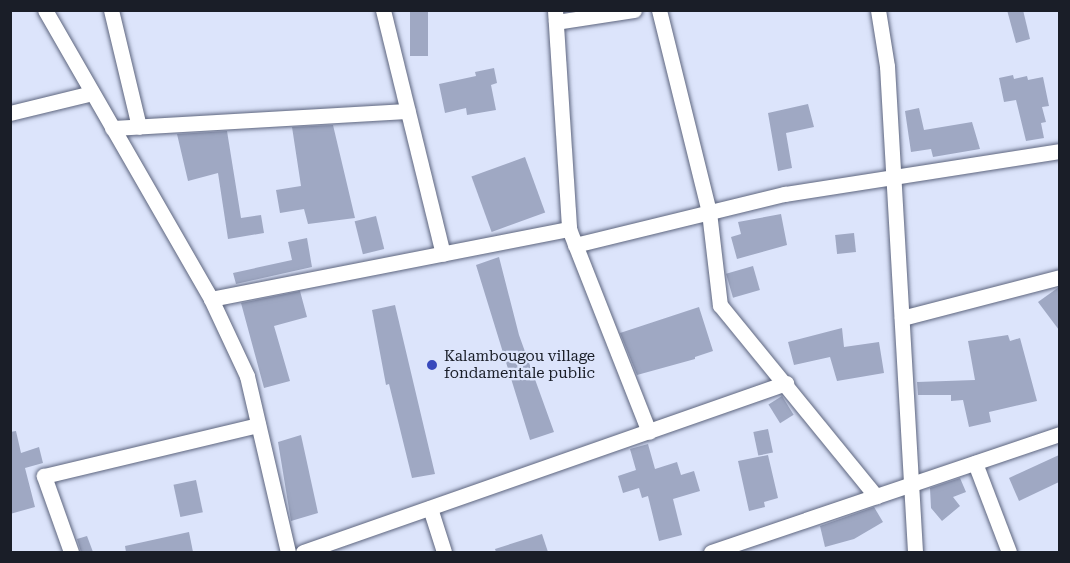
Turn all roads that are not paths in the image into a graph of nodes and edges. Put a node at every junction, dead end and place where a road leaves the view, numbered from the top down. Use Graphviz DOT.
graph roads {
  1 [pos="45,10"];
  2 [pos="111,10"];
  3 [pos="383,10"];
  4 [pos="633,10"];
  5 [pos="659,10"];
  6 [pos="878,10"];
  7 [pos="555,16"];
  8 [pos="92,93"];
  9 [pos="408,111"];
  10 [pos="10,113"];
  11 [pos="139,127"];
  12 [pos="112,128"];
  13 [pos="1059,151"];
  14 [pos="893,176"];
  15 [pos="709,213"];
  16 [pos="569,229"];
  17 [pos="575,245"];
  18 [pos="443,254"];
  19 [pos="1059,277"];
  20 [pos="211,299"];
  21 [pos="902,318"];
  22 [pos="786,383"];
  23 [pos="258,425"];
  24 [pos="649,432"];
  25 [pos="1059,434"];
  26 [pos="975,463"];
  27 [pos="911,485"];
  28 [pos="876,496"];
  29 [pos="430,508"];
  30 [pos="749,546"];
  31 [pos="71,552"];
  32 [pos="288,552"];
  33 [pos="303,552"];
  34 [pos="444,552"];
  35 [pos="711,552"];
  36 [pos="915,552"];
  37 [pos="1009,552"];
  1 -- 8 [label="street"];
  2 -- 11 [label="street"];
  3 -- 9 [label="street"];
  4 -- 7 [label="street"];
  5 -- 15 [label="street"];
  6 -- 14 [label="street"];
  7 -- 16 [label="street"];
  8 -- 10 [label="street"];
  8 -- 12 [label="street"];
  9 -- 11 [label="street"];
  9 -- 18 [label="street"];
  11 -- 12 [label="street"];
  12 -- 20 [label="street"];
  13 -- 14 [label="street"];
  14 -- 15 [label="street"];
  14 -- 21 [label="street"];
  15 -- 17 [label="street"];
  15 -- 22 [label="street"];
  16 -- 17 [label="street"];
  16 -- 18 [label="street"];
  17 -- 24 [label="street"];
  18 -- 20 [label="street"];
  19 -- 21 [label="street"];
  20 -- 23 [label="street"];
  21 -- 27 [label="street"];
  22 -- 24 [label="street"];
  22 -- 28 [label="street"];
  23 -- 31 [label="street"];
  23 -- 32 [label="street"];
  24 -- 29 [label="street"];
  25 -- 26 [label="street"];
  26 -- 27 [label="street"];
  26 -- 37 [label="street"];
  27 -- 28 [label="street"];
  27 -- 36 [label="street"];
  28 -- 30 [label="street"];
  29 -- 33 [label="street"];
  29 -- 34 [label="street"];
  30 -- 35 [label="street"];
}
